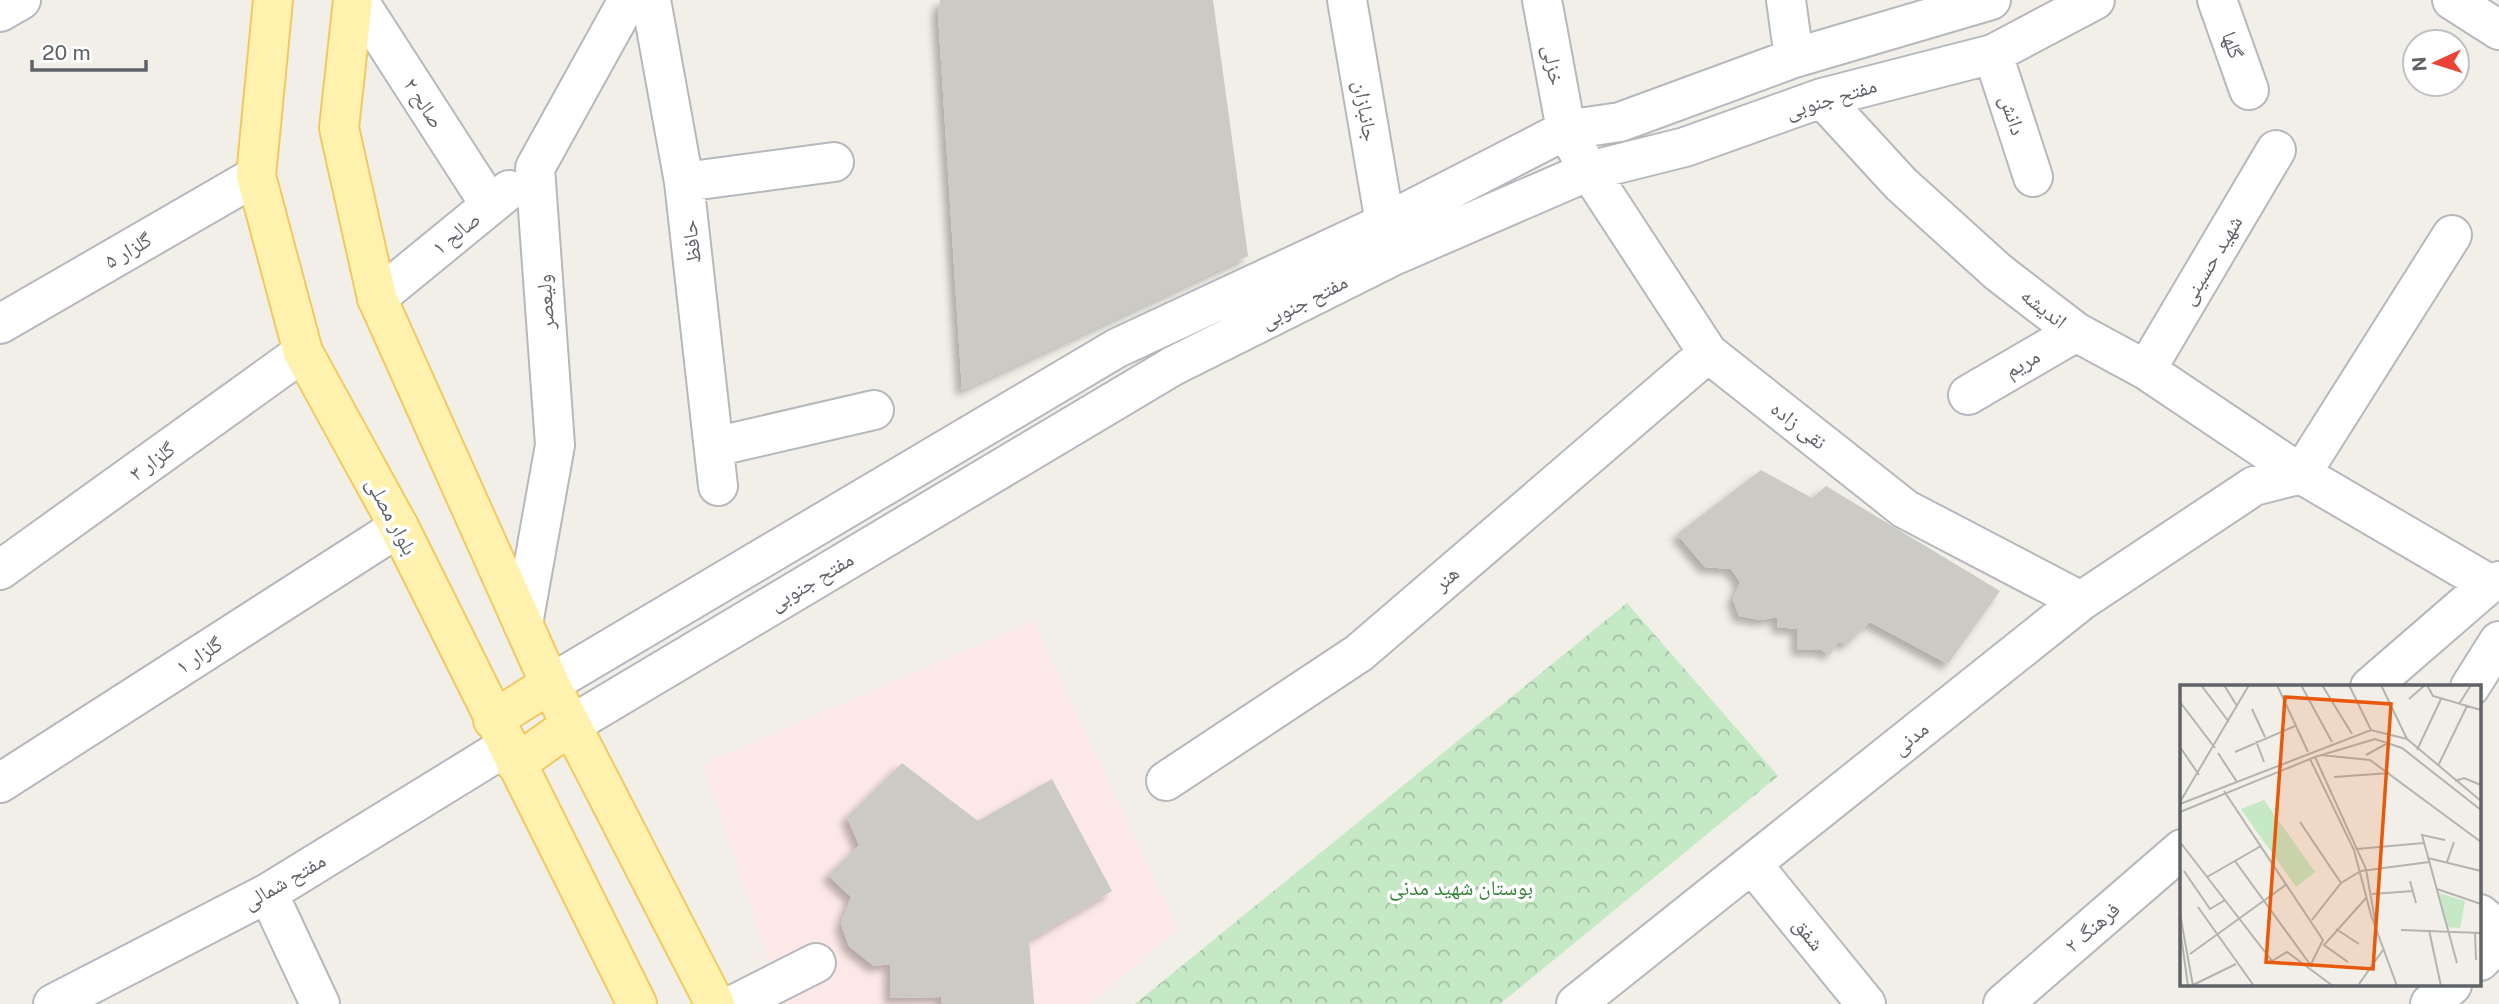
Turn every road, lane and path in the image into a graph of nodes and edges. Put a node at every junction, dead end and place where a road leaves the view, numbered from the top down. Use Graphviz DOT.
graph roads {
  1 [pos="21,0"];
  2 [pos="273,0"];
  3 [pos="353,0"];
  4 [pos="358,0"];
  5 [pos="628,0"];
  6 [pos="651,0"];
  7 [pos="1347,0"];
  8 [pos="1542,0"];
  9 [pos="1786,0"];
  10 [pos="1991,0"];
  11 [pos="2091,0"];
  12 [pos="2217,0"];
  13 [pos="2452,0"];
  14 [pos="0,12"];
  15 [pos="2499,30"];
  16 [pos="1993,54"];
  17 [pos="1794,58"];
  18 [pos="2249,90"];
  19 [pos="1822,98"];
  20 [pos="1566,130"];
  21 [pos="2276,150"];
  22 [pos="834,162"];
  23 [pos="535,168"];
  24 [pos="1589,171"];
  25 [pos="256,176"];
  26 [pos="2033,177"];
  27 [pos="684,182"];
  28 [pos="490,205"];
  29 [pos="1385,223"];
  30 [pos="2452,235"];
  31 [pos="377,298"];
  32 [pos="0,324"];
  33 [pos="2076,332"];
  34 [pos="1154,333"];
  35 [pos="303,352"];
  36 [pos="1708,353"];
  37 [pos="1173,366"];
  38 [pos="2146,370"];
  39 [pos="1968,395"];
  40 [pos="874,411"];
  41 [pos="714,447"];
  42 [pos="2301,474"];
  43 [pos="718,486"];
  44 [pos="399,527"];
  45 [pos="0,570"];
  46 [pos="2494,583"];
  47 [pos="2081,601"];
  48 [pos="523,625"];
  49 [pos="2499,641"];
  50 [pos="550,684"];
  51 [pos="2372,685"];
  52 [pos="2471,685"];
  53 [pos="571,725"];
  54 [pos="505,743"];
  55 [pos="1166,781"];
  56 [pos="0,783"];
  57 [pos="2180,851"];
  58 [pos="1752,864"];
  59 [pos="268,893"];
  60 [pos="816,962"];
  61 [pos="2451,986"];
  62 [pos="53,1004"];
  63 [pos="320,1004"];
  64 [pos="637,1004"];
  65 [pos="715,1004"];
  66 [pos="736,1004"];
  67 [pos="1576,1004"];
  68 [pos="1866,1004"];
  69 [pos="2003,1004"];
  70 [pos="2430,1004"];
  1 -- 14 [label="street"];
  2 -- 25 [label="main road, بلوار مصلی"];
  3 -- 31 [label="main road"];
  4 -- 28 [label="street, صالح ۲"];
  5 -- 23 [label="street"];
  6 -- 27 [label="street, حافظ"];
  7 -- 29 [label="street, جانبازان"];
  8 -- 20 [label="street, خزلی"];
  9 -- 17 [label="street"];
  10 -- 17 [label="street, مفتح جنوبی"];
  11 -- 16 [label="street, مفتح جنوبی"];
  12 -- 18 [label="street, گلها"];
  13 -- 15 [label="street"];
  16 -- 19 [label="street, مفتح جنوبی"];
  16 -- 26 [label="street, دانش"];
  17 -- 20 [label="street, مفتح جنوبی"];
  19 -- 24 [label="street, مفتح جنوبی"];
  19 -- 33 [label="street, اندیشه"];
  20 -- 24 [label="street, خزلی"];
  20 -- 29 [label="street, مفتح جنوبی"];
  21 -- 38 [label="street, شهید حسینی"];
  22 -- 27 [label="street"];
  23 -- 28 [label="street, صالح ۱"];
  23 -- 48 [label="street, ولیعصر"];
  24 -- 36 [label="street, نقی زاده"];
  24 -- 37 [label="street, مفتح جنوبی"];
  25 -- 32 [label="street, گلزار ۵"];
  25 -- 35 [label="main road, بلوار مصلی"];
  27 -- 41 [label="street, حافظ"];
  28 -- 31 [label="street, صالح ۱"];
  29 -- 34 [label="street, مفتح جنوبی"];
  30 -- 42 [label="street"];
  31 -- 48 [label="main road"];
  33 -- 38 [label="street, اندیشه"];
  33 -- 39 [label="street, مریم"];
  34 -- 37 [label="street"];
  34 -- 50 [label="street, مفتح جنوبی"];
  35 -- 44 [label="main road, بلوار مصلی"];
  35 -- 45 [label="street, گلزار ۳"];
  36 -- 47 [label="street, نقی زاده"];
  36 -- 55 [label="street, هنر"];
  37 -- 53 [label="street, مفتح جنوبی"];
  38 -- 42 [label="street, اندیشه"];
  40 -- 41 [label="street"];
  41 -- 43 [label="street, حافظ"];
  42 -- 46 [label="street, اندیشه"];
  42 -- 47 [label="street, مدنی"];
  44 -- 54 [label="main road, بلوار مصلی"];
  44 -- 56 [label="street, گلزار ۱"];
  46 -- 51 [label="street"];
  47 -- 58 [label="street, مدنی"];
  48 -- 50 [label="main road"];
  49 -- 52 [label="street"];
  50 -- 53 [label="main road"];
  50 -- 54 [label="main road"];
  53 -- 54 [label="main road"];
  53 -- 65 [label="main road"];
  54 -- 59 [label="street, مفتح شمالی"];
  54 -- 64 [label="main road, بلوار مصلی"];
  57 -- 69 [label="street, فرهنگ ۲"];
  58 -- 67 [label="street, مدنی"];
  58 -- 68 [label="street, شفق"];
  59 -- 62 [label="street, مفتح شمالی"];
  59 -- 63 [label="street"];
  60 -- 66 [label="street"];
  61 -- 70 [label="street"];
}
